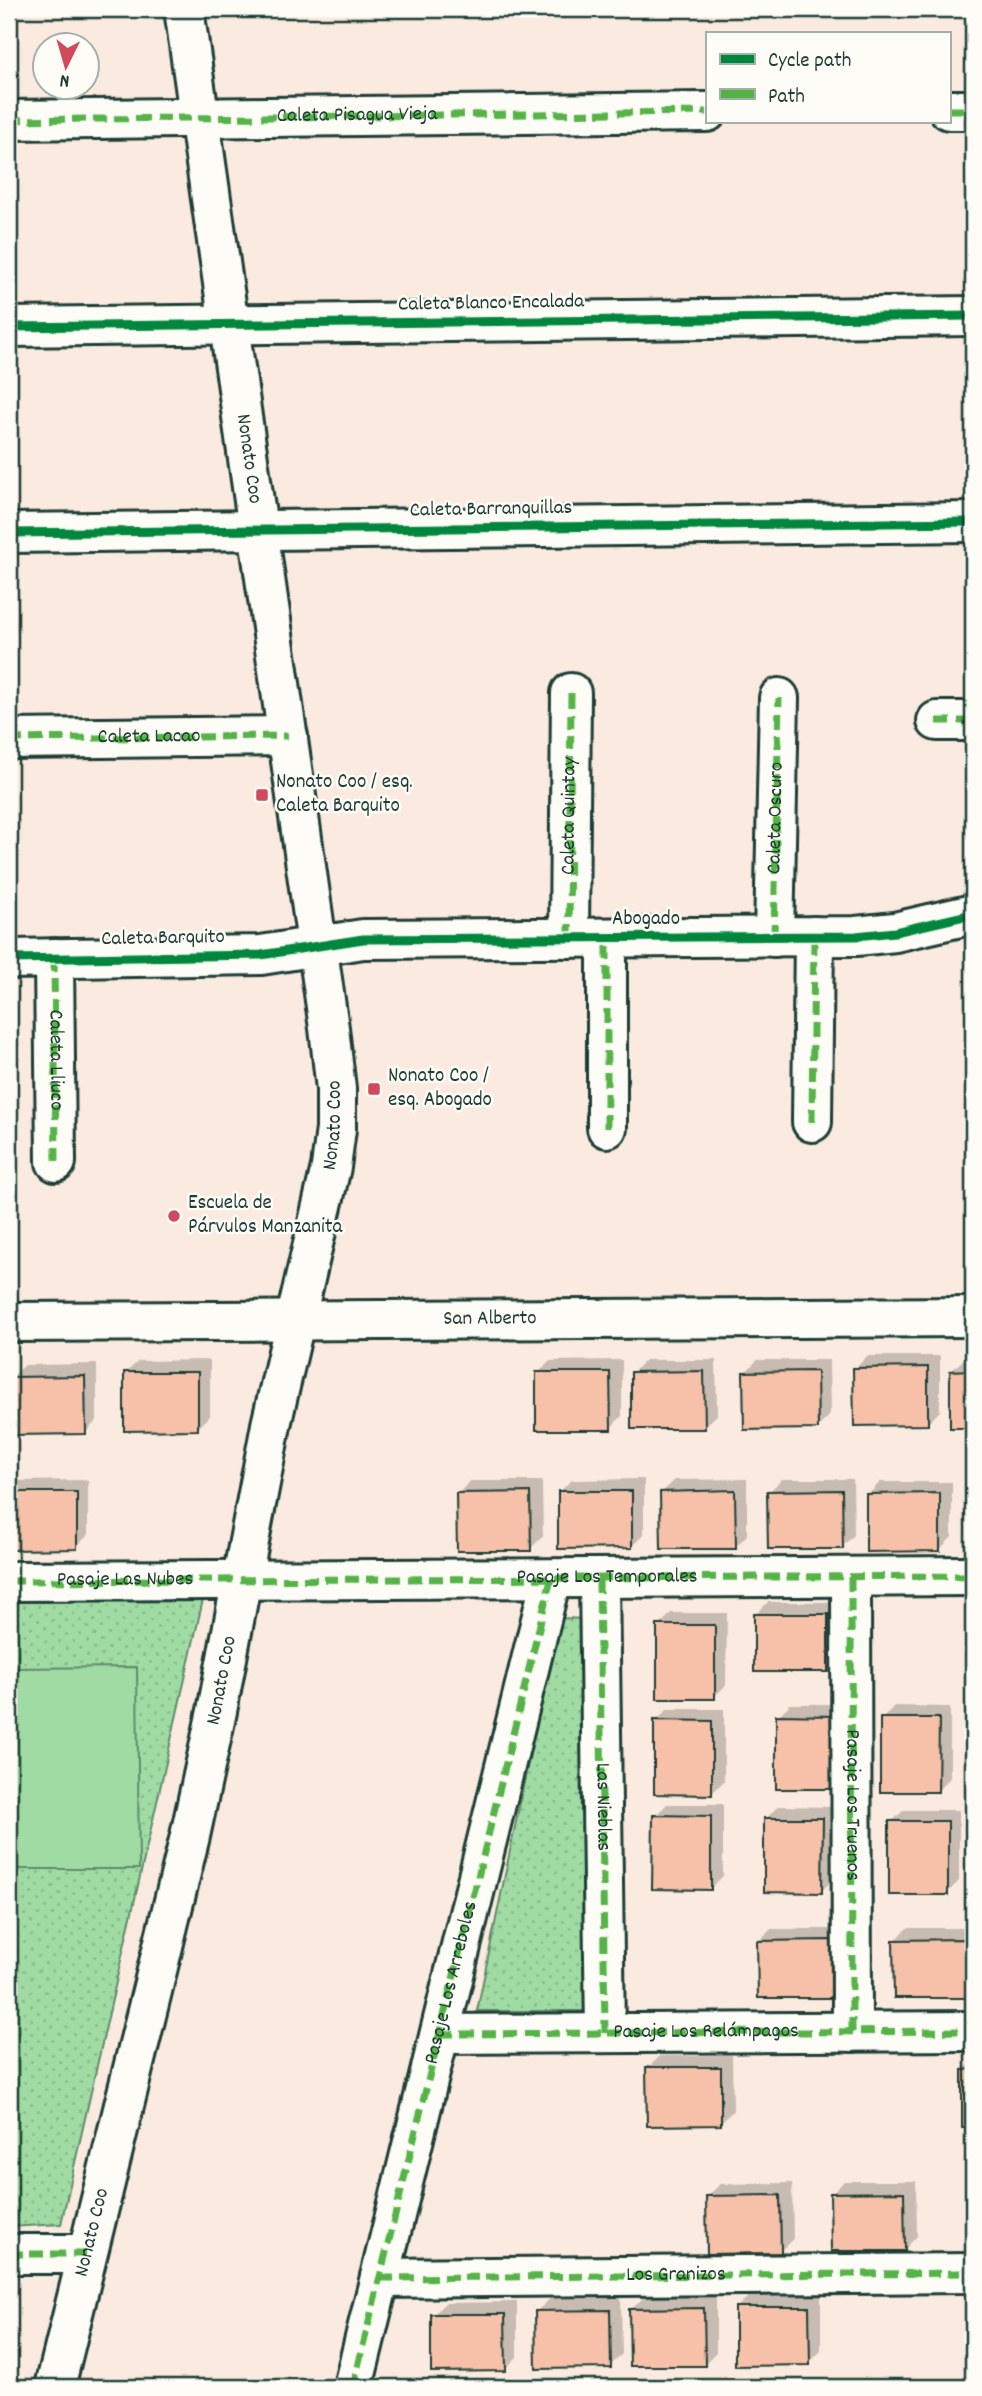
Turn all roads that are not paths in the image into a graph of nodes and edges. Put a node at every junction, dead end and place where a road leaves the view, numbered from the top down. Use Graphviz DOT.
graph roads {
  1 [pos="184,9"];
  2 [pos="950,110"];
  3 [pos="973,110"];
  4 [pos="706,112"];
  5 [pos="199,117"];
  6 [pos="9,120"];
  7 [pos="973,316"];
  8 [pos="229,324"];
  9 [pos="9,327"];
  10 [pos="973,522"];
  11 [pos="258,530"];
  12 [pos="9,533"];
  13 [pos="570,693"];
  14 [pos="779,698"];
  15 [pos="288,736"];
  16 [pos="9,739"];
  17 [pos="973,914"];
  18 [pos="814,936"];
  19 [pos="607,937"];
  20 [pos="774,937"];
  21 [pos="569,938"];
  22 [pos="317,946"];
  23 [pos="54,958"];
  24 [pos="9,959"];
  25 [pos="812,1122"];
  26 [pos="607,1128"];
  27 [pos="56,1162"];
  28 [pos="973,1317"];
  29 [pos="294,1321"];
  30 [pos="9,1322"];
  31 [pos="973,1576"];
  32 [pos="851,1577"];
  33 [pos="551,1579"];
  34 [pos="599,1579"];
  35 [pos="9,1581"];
  36 [pos="241,1581"];
  37 [pos="973,2031"];
  38 [pos="852,2032"];
  39 [pos="605,2033"];
  40 [pos="440,2034"];
  41 [pos="9,2254"];
  42 [pos="86,2254"];
  43 [pos="973,2273"];
  44 [pos="380,2278"];
  45 [pos="55,2387"];
  46 [pos="353,2387"];
  1 -- 5 [label="street, Nonato Coo"];
  2 -- 3 [label="street"];
  4 -- 5 [label="street, Caleta Pisagua Vieja"];
  5 -- 6 [label="street, Caleta Pisagua Vieja"];
  5 -- 8 [label="street, Nonato Coo"];
  7 -- 8 [label="street, Caleta Blanco Encalada"];
  8 -- 9 [label="street, Caleta Blanco Encalada"];
  8 -- 11 [label="street, Nonato Coo"];
  10 -- 11 [label="street, Caleta Barranquillas"];
  11 -- 12 [label="street, Caleta Barranquillas"];
  11 -- 15 [label="street, Nonato Coo"];
  13 -- 21 [label="street, Caleta Quintay"];
  14 -- 20 [label="street, Caleta Oscuro"];
  15 -- 16 [label="street, Caleta Lacao"];
  15 -- 22 [label="street, Nonato Coo"];
  17 -- 18 [label="street, Abogado"];
  18 -- 20 [label="street, Abogado"];
  18 -- 25 [label="street"];
  19 -- 20 [label="street, Abogado"];
  19 -- 21 [label="street, Abogado"];
  19 -- 26 [label="street"];
  21 -- 22 [label="street, Abogado"];
  22 -- 23 [label="street, Caleta Barquito"];
  22 -- 29 [label="street, Nonato Coo"];
  23 -- 24 [label="street, Caleta Barquito"];
  23 -- 27 [label="street, Caleta Lliuco"];
  28 -- 29 [label="street, San Alberto"];
  29 -- 30 [label="street, San Alberto"];
  29 -- 36 [label="street, Nonato Coo"];
  31 -- 32 [label="street, Pasaje Los Temporales"];
  32 -- 34 [label="street, Pasaje Los Temporales"];
  32 -- 38 [label="street, Pasaje Los Truenos"];
  33 -- 34 [label="street, Pasaje Los Temporales"];
  33 -- 36 [label="street, Pasaje Los Temporales"];
  33 -- 40 [label="street, Pasaje Los Arreboles"];
  34 -- 39 [label="street, Las Nieblas"];
  35 -- 36 [label="street, Pasaje Las Nubes"];
  36 -- 42 [label="street, Nonato Coo"];
  37 -- 38 [label="street, Pasaje Los Relámpagos"];
  38 -- 39 [label="street, Pasaje Los Relámpagos"];
  39 -- 40 [label="street, Pasaje Los Relámpagos"];
  40 -- 44 [label="street, Pasaje Los Arreboles"];
  41 -- 42 [label="street"];
  42 -- 45 [label="street, Nonato Coo"];
  43 -- 44 [label="street, Los Granizos"];
  44 -- 46 [label="street, Pasaje Los Arreboles"];
}
